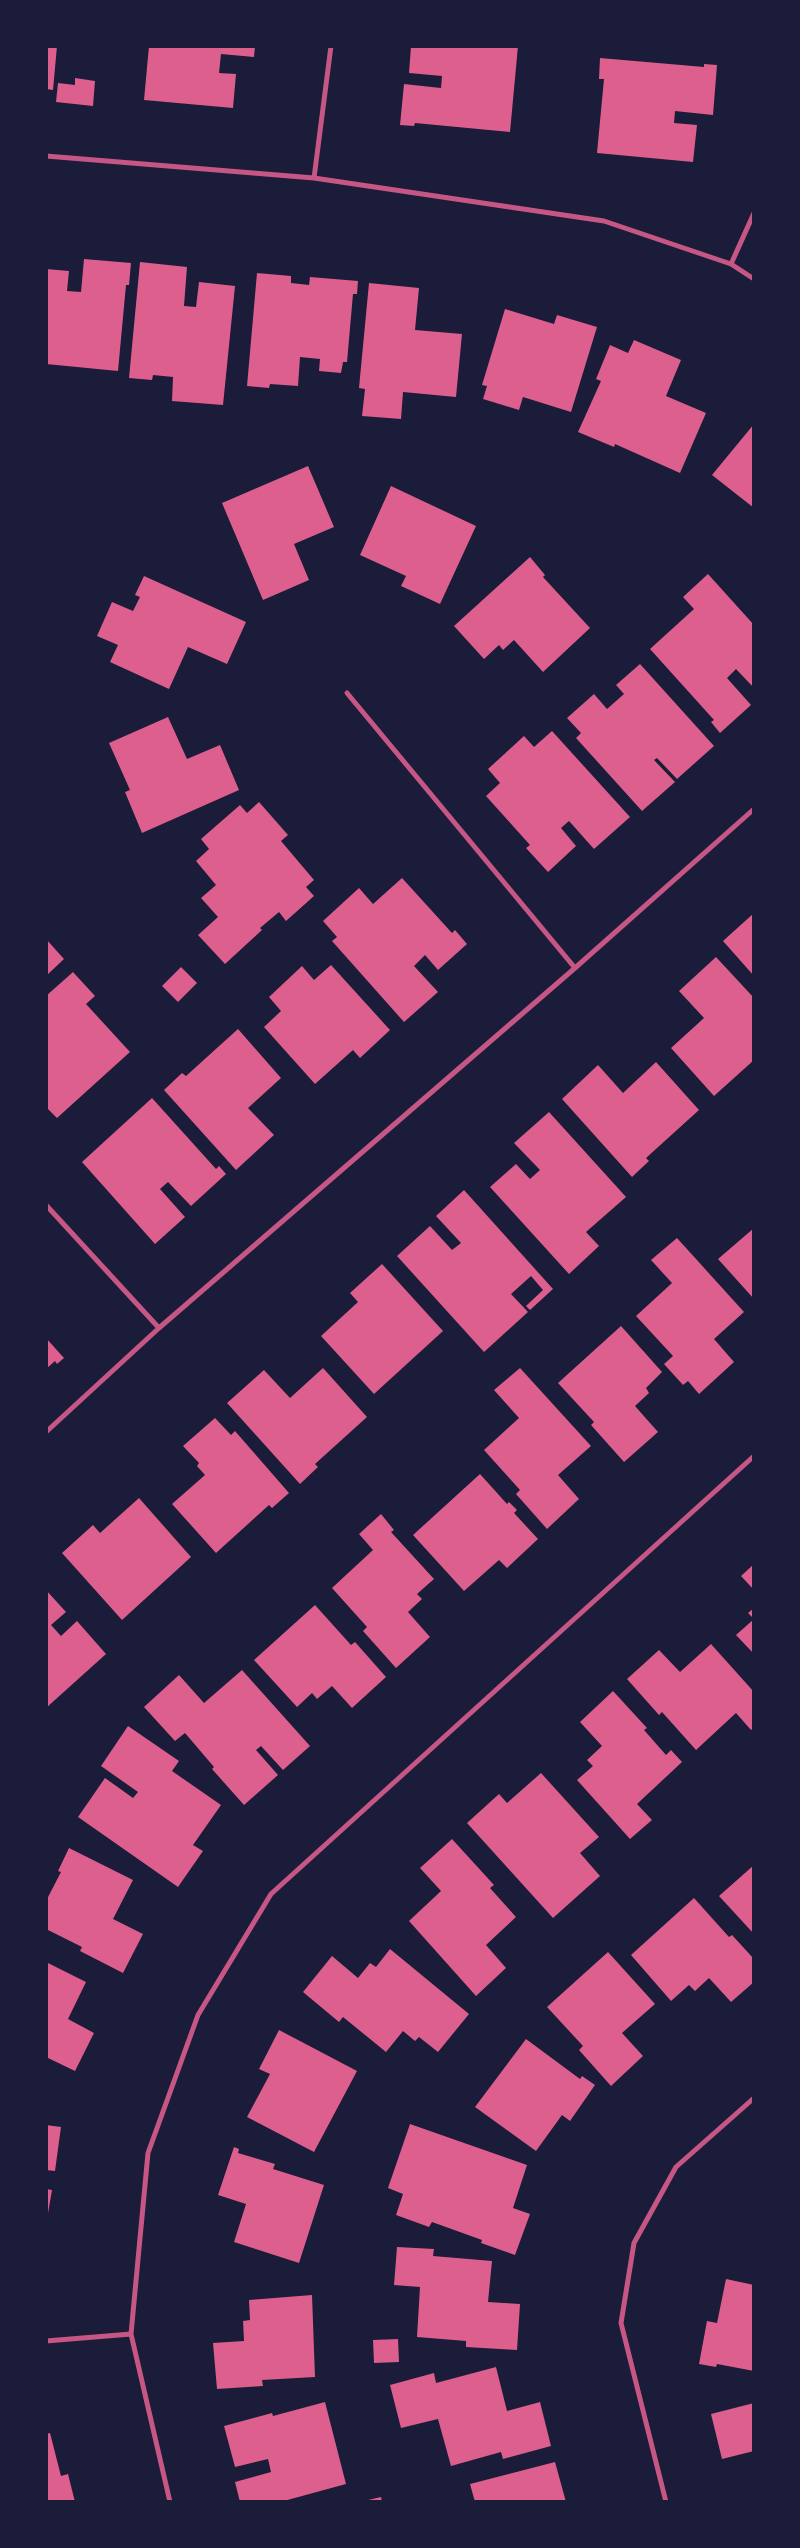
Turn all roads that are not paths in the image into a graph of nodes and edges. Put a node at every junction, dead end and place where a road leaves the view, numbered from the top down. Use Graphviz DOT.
graph roads {
  1 [pos="331,46"];
  2 [pos="46,156"];
  3 [pos="314,178"];
  4 [pos="754,213"];
  5 [pos="731,264"];
  6 [pos="754,279"];
  7 [pos="347,693"];
  8 [pos="754,808"];
  9 [pos="575,968"];
  10 [pos="46,1205"];
  11 [pos="159,1328"];
  12 [pos="46,1432"];
  13 [pos="754,1456"];
  14 [pos="754,2098"];
  15 [pos="130,2334"];
  16 [pos="46,2341"];
  17 [pos="170,2502"];
  18 [pos="666,2502"];
  1 -- 3 [label="street"];
  2 -- 3 [label="street"];
  3 -- 5 [label="street"];
  4 -- 5 [label="street"];
  5 -- 6 [label="street"];
  7 -- 9 [label="street"];
  8 -- 9 [label="street"];
  9 -- 11 [label="street"];
  10 -- 11 [label="street"];
  11 -- 12 [label="street"];
  13 -- 15 [label="street"];
  14 -- 18 [label="street"];
  15 -- 16 [label="street"];
  15 -- 17 [label="street"];
}
